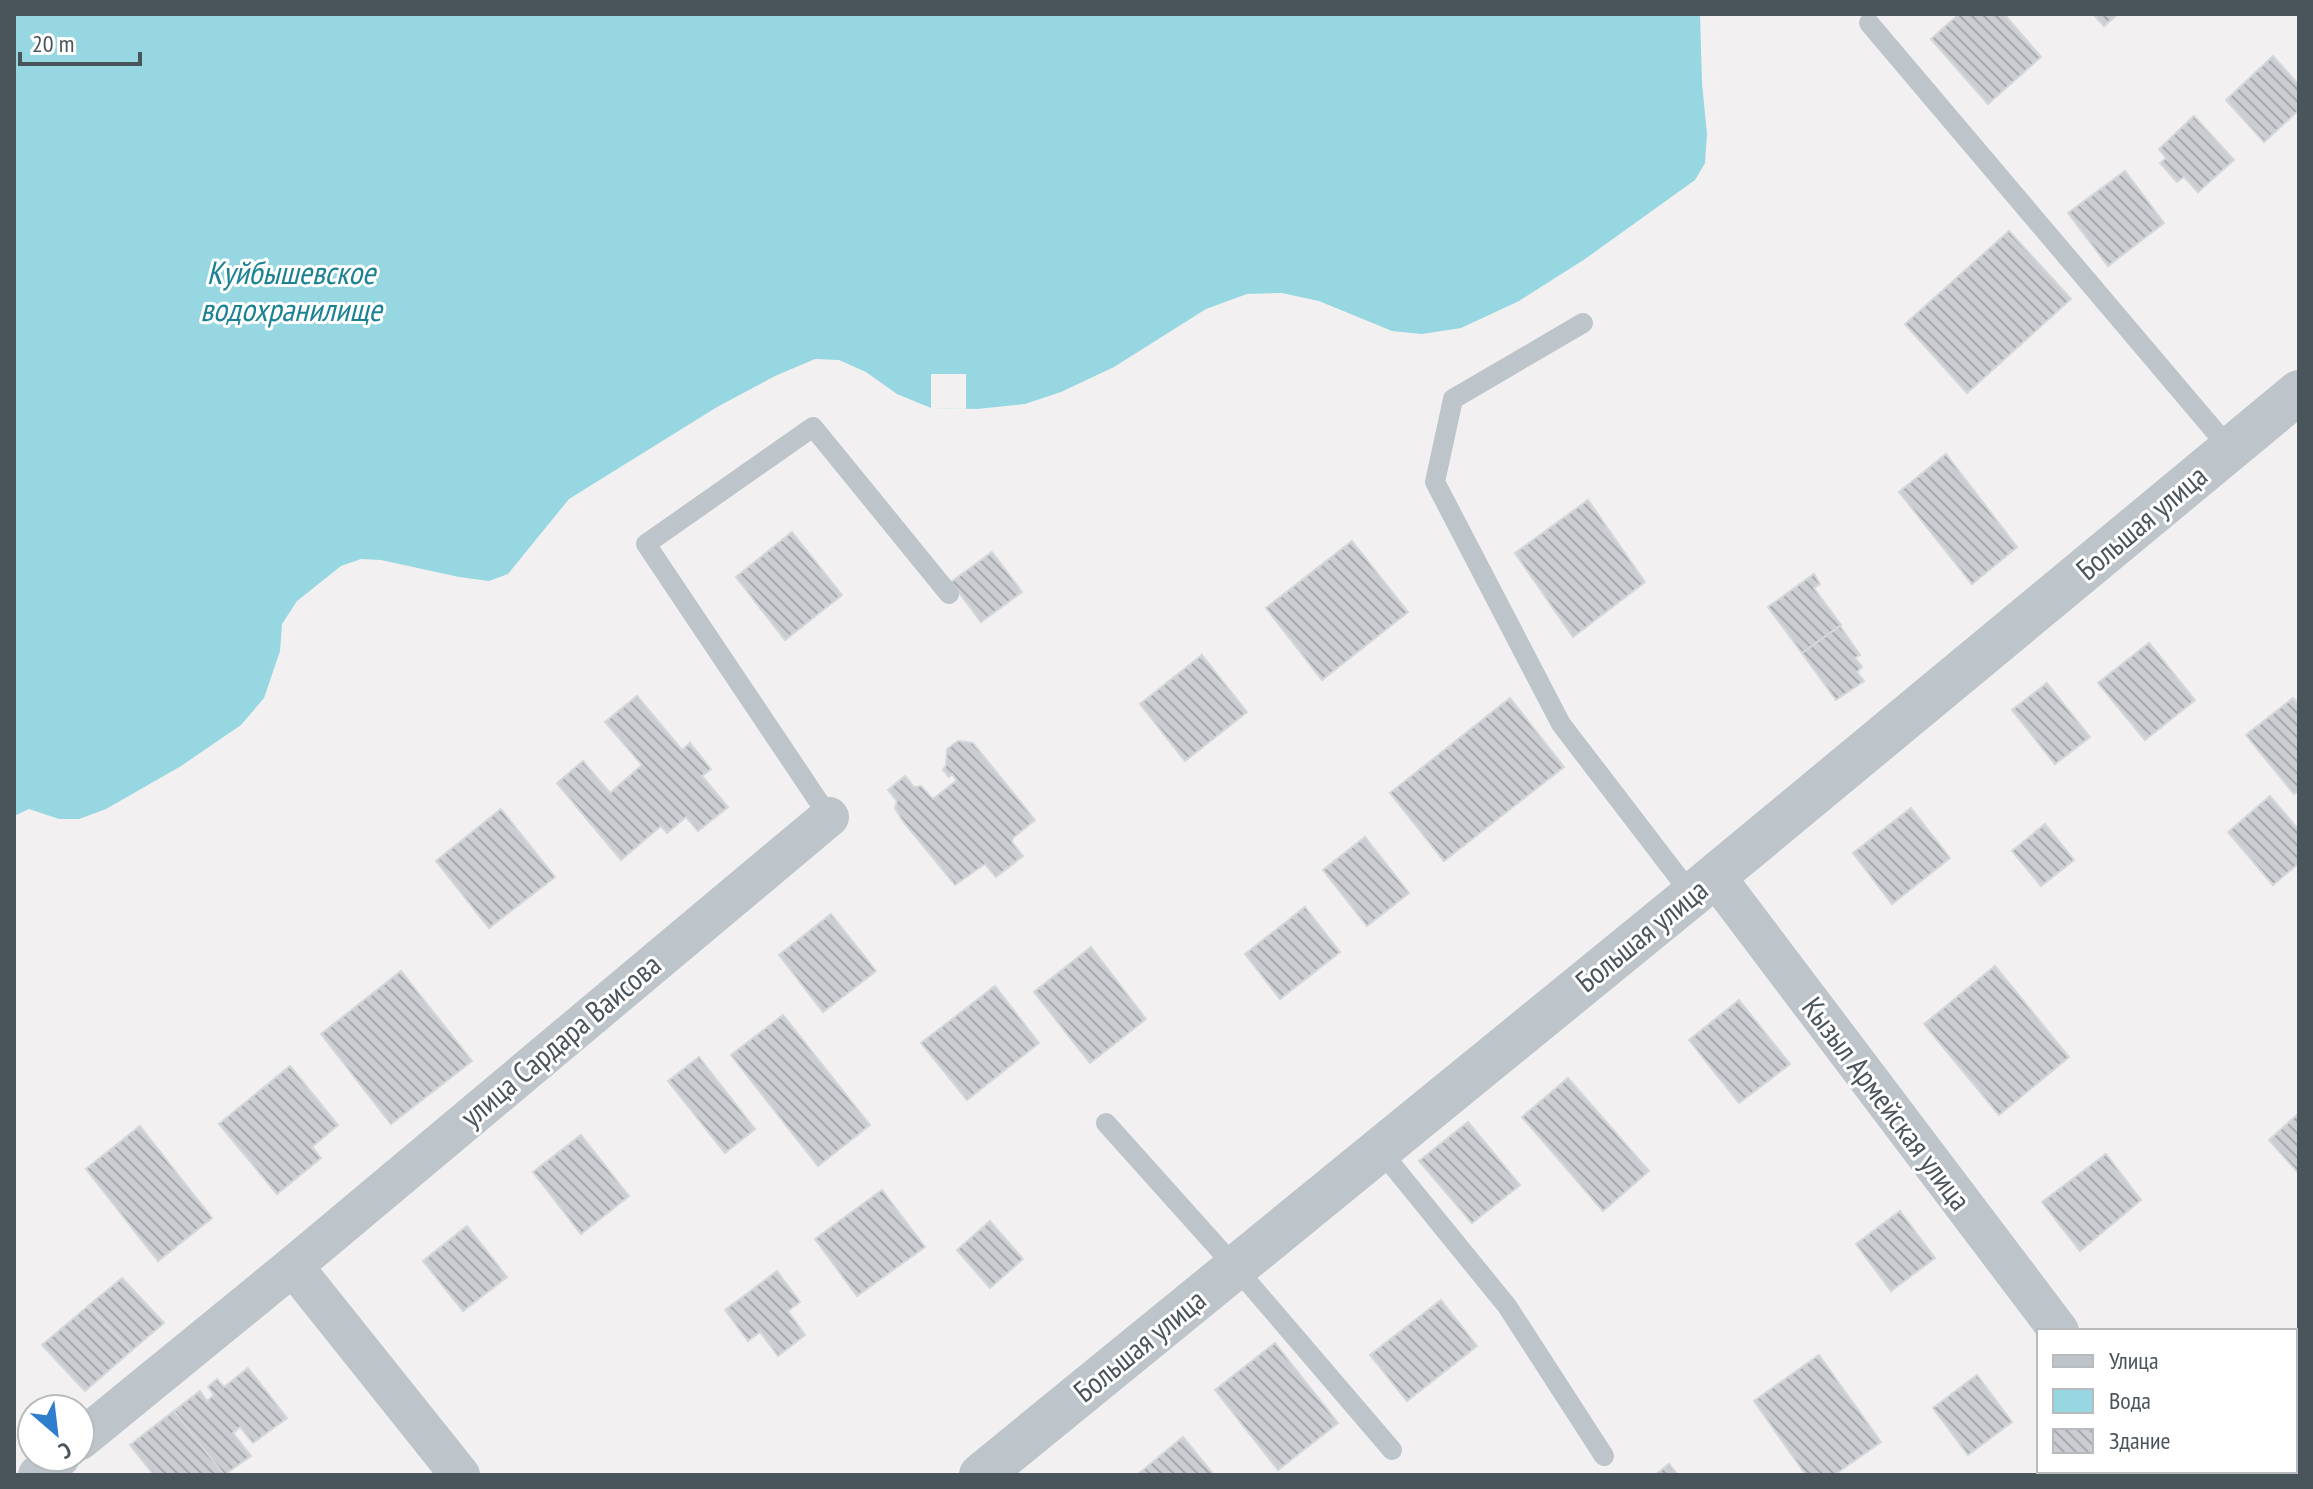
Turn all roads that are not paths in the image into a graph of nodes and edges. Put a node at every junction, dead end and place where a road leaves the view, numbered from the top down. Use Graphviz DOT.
graph roads {
  1 [pos="1869,23"];
  2 [pos="1583,323"];
  3 [pos="2299,392"];
  4 [pos="2230,449"];
  5 [pos="949,594"];
  6 [pos="829,817"];
  7 [pos="1704,886"];
  8 [pos="1106,1123"];
  9 [pos="1380,1150"];
  10 [pos="293,1266"];
  11 [pos="1236,1268"];
  12 [pos="2057,1329"];
  13 [pos="96,1427"];
  14 [pos="1392,1450"];
  15 [pos="1604,1456"];
  16 [pos="460,1475"];
  17 [pos="981,1475"];
  1 -- 4 [label="lane"];
  2 -- 7 [label="lane"];
  3 -- 4 [label="street, Большая улица"];
  4 -- 7 [label="street, Большая улица"];
  5 -- 6 [label="lane"];
  6 -- 10 [label="street, улица Сардара Ваисова"];
  7 -- 9 [label="street, Большая улица"];
  7 -- 12 [label="street, Кызыл Армейская улица"];
  8 -- 11 [label="lane"];
  9 -- 11 [label="street, Большая улица"];
  9 -- 15 [label="lane"];
  10 -- 13 [label="street, улица Сардара Ваисова"];
  10 -- 16 [label="street"];
  11 -- 14 [label="lane"];
  11 -- 17 [label="street, Большая улица"];
}
